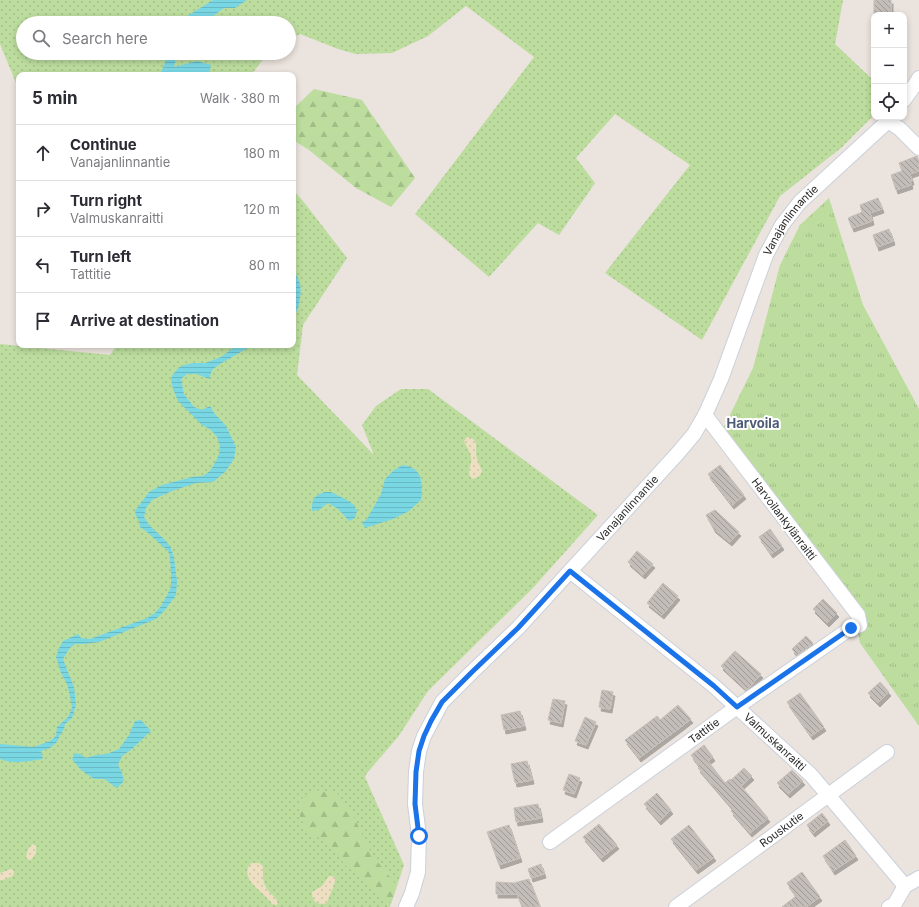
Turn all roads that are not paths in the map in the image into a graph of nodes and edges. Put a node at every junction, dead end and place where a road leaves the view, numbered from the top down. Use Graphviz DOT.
graph roads {
  1 [pos="919,78"];
  2 [pos="907,96"];
  3 [pos="889,120"];
  4 [pos="891,120"];
  5 [pos="919,148"];
  6 [pos="705,415"];
  7 [pos="570,571"];
  8 [pos="860,625"];
  9 [pos="737,707"];
  10 [pos="887,752"];
  11 [pos="829,795"];
  12 [pos="550,842"];
  13 [pos="919,878"];
  14 [pos="905,886"];
  15 [pos="893,906"];
  16 [pos="406,907"];
  17 [pos="676,907"];
  1 -- 2 [label="street"];
  3 -- 6 [label="street, Vanajanlinnantie"];
  4 -- 5 [label="street"];
  6 -- 7 [label="street, Vanajanlinnantie"];
  6 -- 8 [label="street, Harvoilankylänraitti"];
  7 -- 9 [label="street, Valmuskanraitti"];
  7 -- 16 [label="street, Vanajanlinnantie"];
  8 -- 9 [label="street, Tattitie"];
  9 -- 11 [label="street, Valmuskanraitti"];
  9 -- 12 [label="street, Tattitie"];
  10 -- 11 [label="street, Rouskutie"];
  11 -- 14 [label="street, Valmuskanraitti"];
  11 -- 17 [label="street, Rouskutie"];
  13 -- 14 [label="street"];
  14 -- 15 [label="street"];
}
